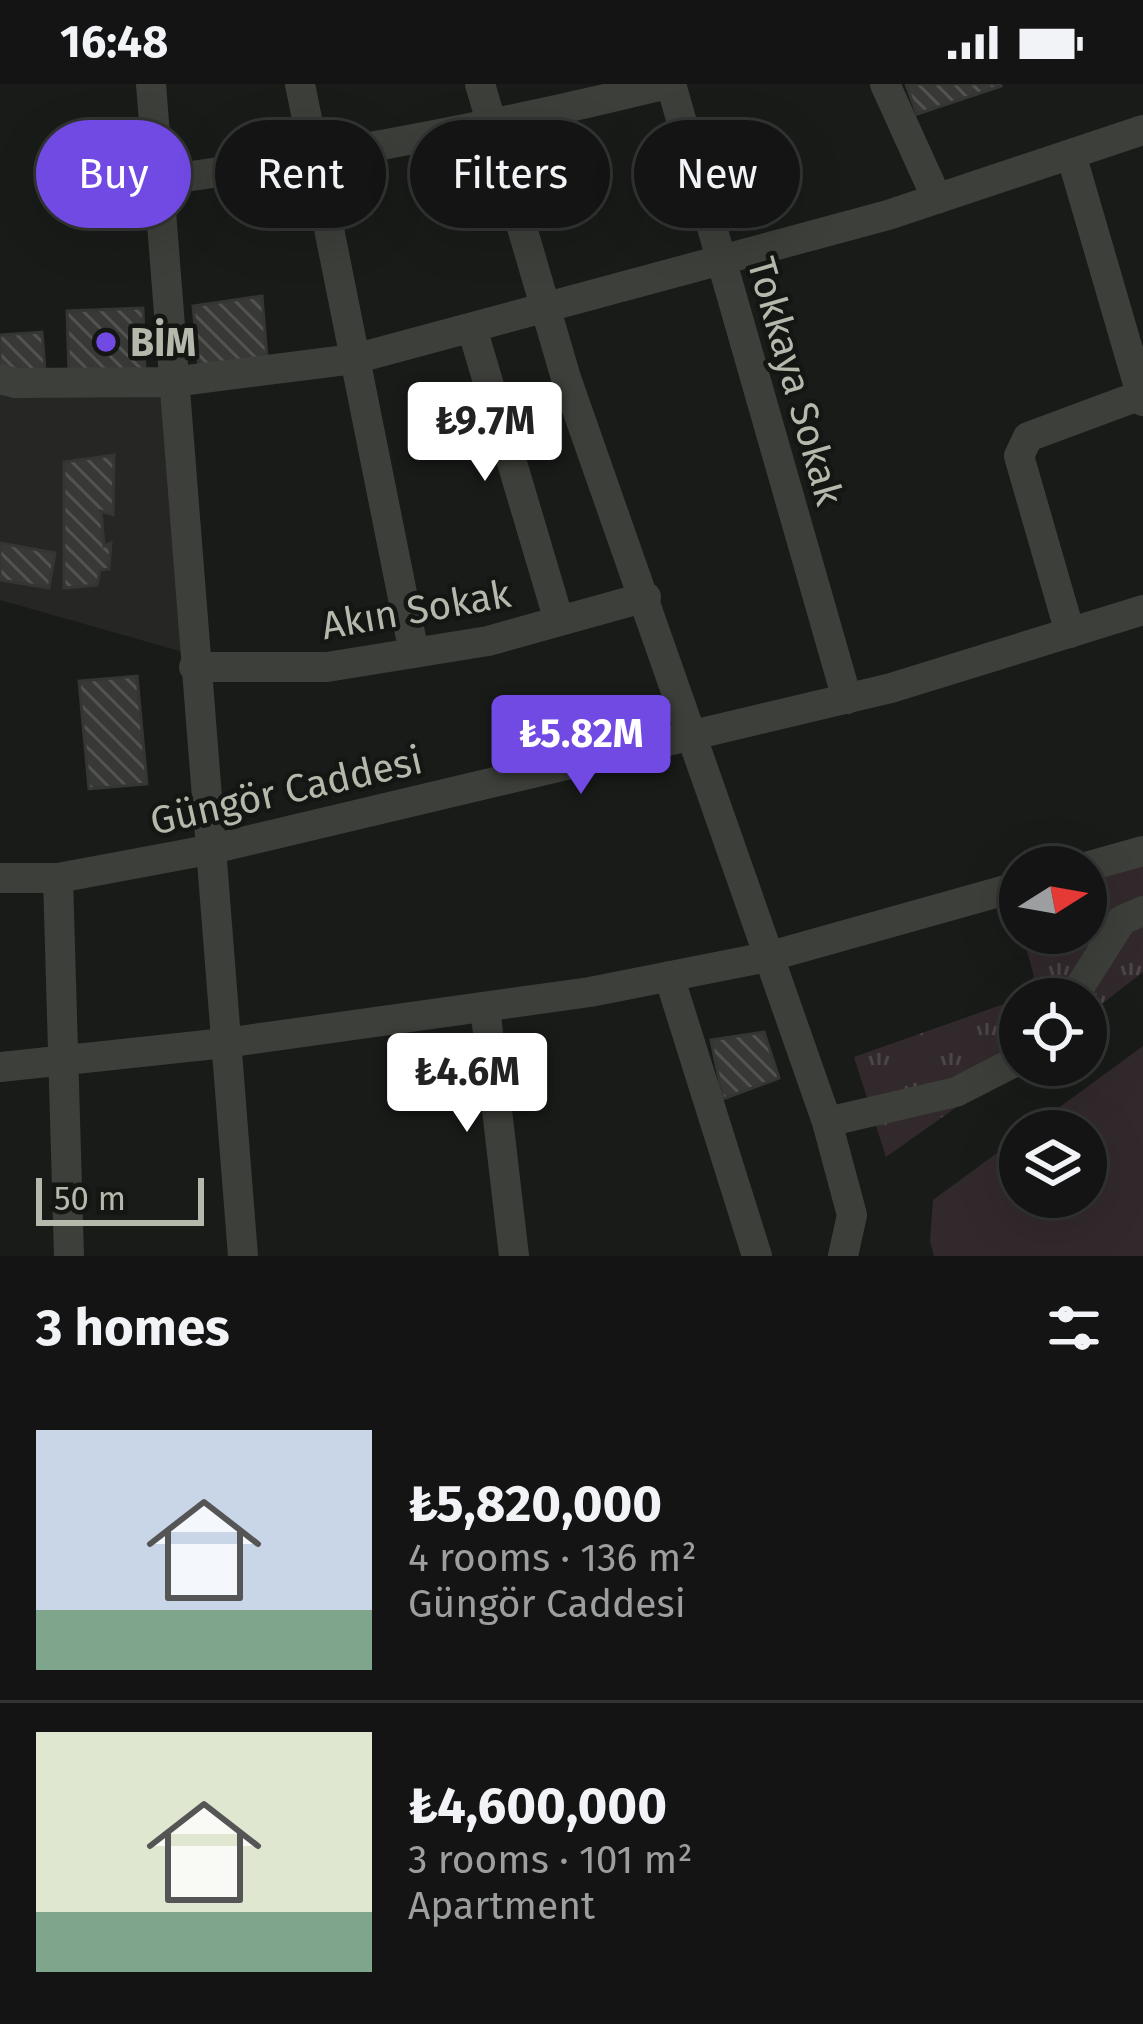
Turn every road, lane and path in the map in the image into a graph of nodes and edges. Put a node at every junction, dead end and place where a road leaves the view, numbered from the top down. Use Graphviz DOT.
graph roads {
  1 [pos="151,84"];
  2 [pos="300,84"];
  3 [pos="480,84"];
  4 [pos="670,84"];
  5 [pos="885,84"];
  6 [pos="153,120"];
  7 [pos="308,120"];
  8 [pos="492,120"];
  9 [pos="519,120"];
  10 [pos="1143,130"];
  11 [pos="1071,154"];
  12 [pos="938,199"];
  13 [pos="161,228"];
  14 [pos="329,228"];
  15 [pos="523,228"];
  16 [pos="722,261"];
  17 [pos="546,309"];
  18 [pos="472,328"];
  19 [pos="354,359"];
  20 [pos="0,379"];
  21 [pos="172,382"];
  22 [pos="1142,398"];
  23 [pos="646,597"];
  24 [pos="1143,610"];
  25 [pos="559,621"];
  26 [pos="1070,633"];
  27 [pos="414,653"];
  28 [pos="194,668"];
  29 [pos="847,699"];
  30 [pos="692,737"];
  31 [pos="208,850"];
  32 [pos="1143,851"];
  33 [pos="1107,861"];
  34 [pos="0,878"];
  35 [pos="58,878"];
  36 [pos="999,892"];
  37 [pos="1143,911"];
  38 [pos="767,957"];
  39 [pos="669,976"];
  40 [pos="1085,978"];
  41 [pos="485,1007"];
  42 [pos="225,1043"];
  43 [pos="63,1061"];
  44 [pos="0,1067"];
  45 [pos="999,1070"];
  46 [pos="827,1122"];
  47 [pos="69,1256"];
  48 [pos="243,1256"];
  49 [pos="514,1256"];
  50 [pos="757,1256"];
  51 [pos="843,1256"];
  1 -- 6 [label="street"];
  2 -- 7 [label="street"];
  3 -- 8 [label="street"];
  4 -- 9 [label="street"];
  4 -- 16 [label="street, Tokkaya Sokak"];
  5 -- 12 [label="street"];
  10 -- 11 [label="street"];
  11 -- 12 [label="street"];
  11 -- 22 [label="street"];
  12 -- 16 [label="street"];
  13 -- 21 [label="street"];
  14 -- 19 [label="street"];
  15 -- 17 [label="street"];
  16 -- 17 [label="street"];
  16 -- 29 [label="street, Tokkaya Sokak"];
  17 -- 18 [label="street"];
  17 -- 23 [label="street"];
  18 -- 19 [label="street"];
  18 -- 25 [label="street"];
  19 -- 21 [label="street"];
  19 -- 27 [label="street"];
  20 -- 21 [label="street"];
  21 -- 28 [label="street"];
  22 -- 26 [label="street"];
  23 -- 25 [label="street, Akın Sokak"];
  23 -- 30 [label="street"];
  24 -- 26 [label="street, Güngör Caddesi"];
  25 -- 27 [label="street, Akın Sokak"];
  26 -- 29 [label="street, Güngör Caddesi"];
  27 -- 28 [label="street, Akın Sokak"];
  28 -- 31 [label="street"];
  29 -- 30 [label="street, Güngör Caddesi"];
  30 -- 31 [label="street, Güngör Caddesi"];
  30 -- 38 [label="street"];
  31 -- 35 [label="street, Güngör Caddesi"];
  31 -- 42 [label="street"];
  32 -- 33 [label="street"];
  34 -- 35 [label="street, Güngör Caddesi"];
  35 -- 43 [label="street"];
  36 -- 38 [label="street"];
  37 -- 40 [label="street"];
  38 -- 39 [label="street"];
  38 -- 46 [label="street"];
  39 -- 41 [label="street"];
  39 -- 50 [label="street"];
  41 -- 42 [label="street"];
  41 -- 49 [label="street"];
  42 -- 43 [label="street"];
  42 -- 48 [label="street"];
  43 -- 44 [label="street"];
  43 -- 47 [label="street"];
  45 -- 46 [label="street"];
  46 -- 51 [label="street"];
}
